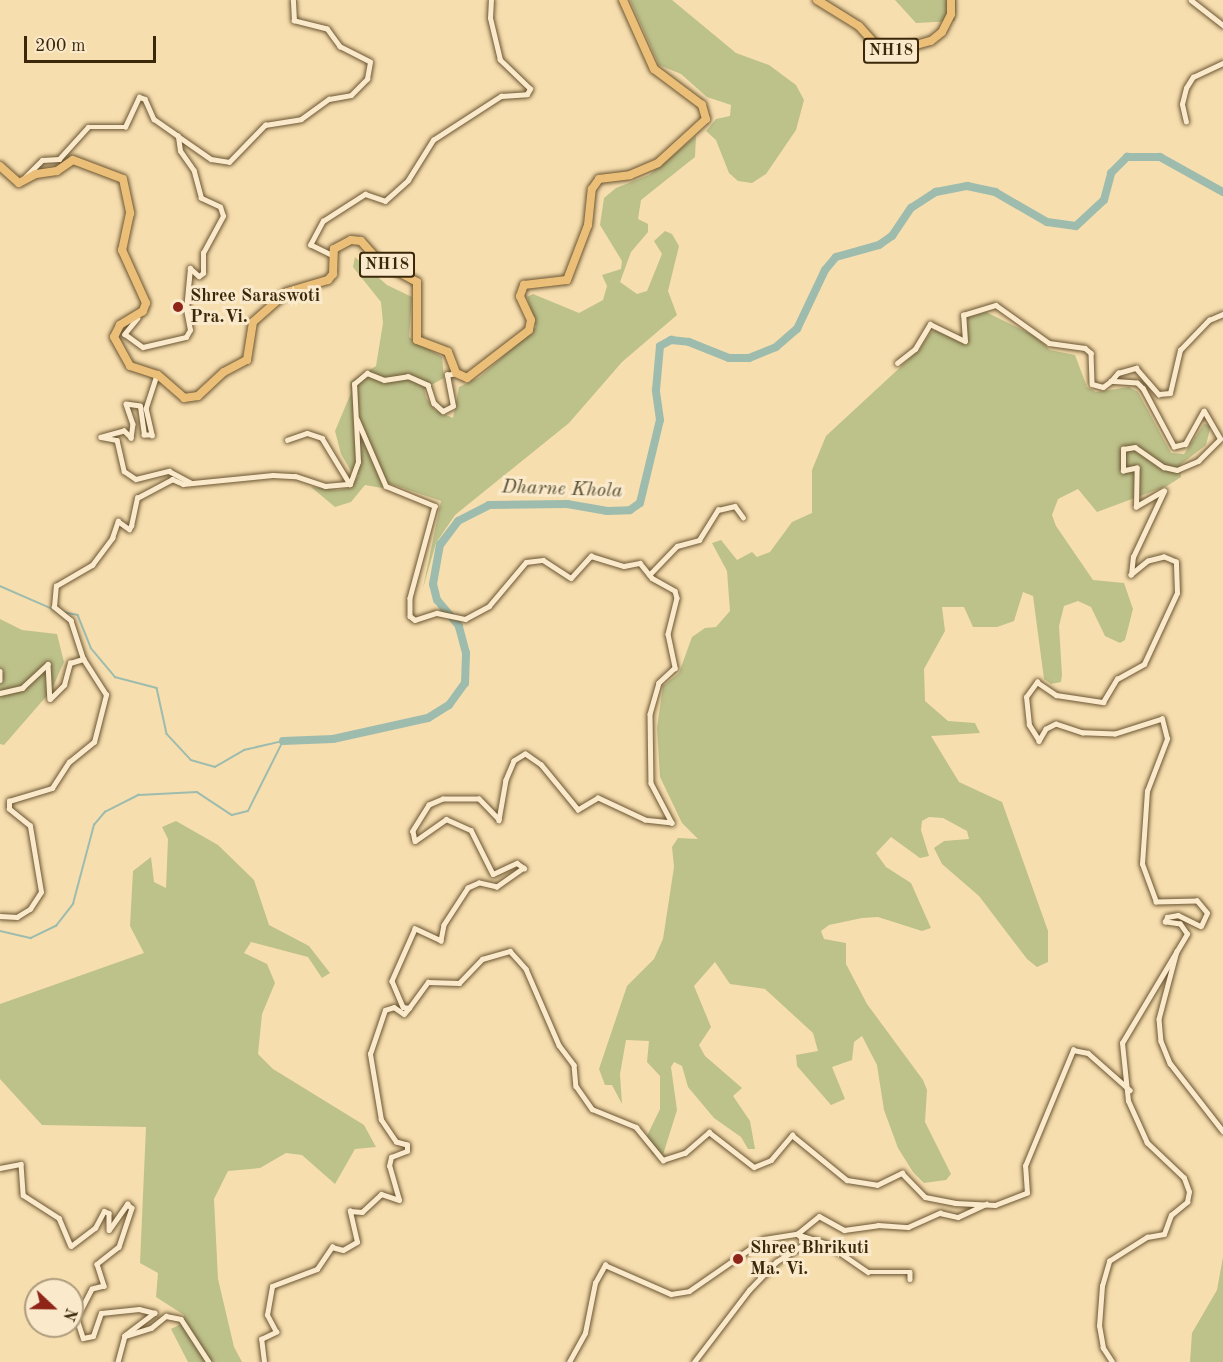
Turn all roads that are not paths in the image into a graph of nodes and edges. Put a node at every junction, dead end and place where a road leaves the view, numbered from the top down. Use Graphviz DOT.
graph roads {
  1 [pos="293,0"];
  2 [pos="491,0"];
  3 [pos="623,0"];
  4 [pos="817,0"];
  5 [pos="951,0"];
  6 [pos="1191,0"];
  7 [pos="1223,25"];
  8 [pos="1223,63"];
  9 [pos="1186,122"];
  10 [pos="178,136"];
  11 [pos="0,166"];
  12 [pos="21,183"];
  13 [pos="333,256"];
  14 [pos="143,311"];
  15 [pos="1223,314"];
  16 [pos="897,363"];
  17 [pos="456,373"];
  18 [pos="157,375"];
  19 [pos="1111,381"];
  20 [pos="357,419"];
  21 [pos="287,440"];
  22 [pos="189,482"];
  23 [pos="350,484"];
  24 [pos="743,517"];
  25 [pos="649,575"];
  26 [pos="83,659"];
  27 [pos="0,670"];
  28 [pos="0,680"];
  29 [pos="0,693"];
  30 [pos="0,916"];
  31 [pos="1178,948"];
  32 [pos="409,1008"];
  33 [pos="1130,1090"];
  34 [pos="1223,1131"];
  35 [pos="0,1168"];
  36 [pos="988,1204"];
  37 [pos="797,1234"];
  38 [pos="910,1279"];
  39 [pos="125,1336"];
  40 [pos="118,1362"];
  41 [pos="208,1362"];
  42 [pos="264,1362"];
  43 [pos="570,1362"];
  44 [pos="694,1362"];
  45 [pos="1112,1362"];
  1 -- 10 [label="street"];
  2 -- 13 [label="street"];
  3 -- 17 [label="main road"];
  4 -- 5 [label="main road, NH18"];
  6 -- 7 [label="street"];
  8 -- 9 [label="street"];
  10 -- 12 [label="street"];
  10 -- 14 [label="street"];
  11 -- 12 [label="main road"];
  12 -- 14 [label="main road"];
  13 -- 17 [label="main road, NH18"];
  13 -- 18 [label="main road, NH18"];
  14 -- 18 [label="main road, NH18"];
  15 -- 19 [label="street"];
  16 -- 19 [label="street"];
  17 -- 20 [label="street"];
  18 -- 22 [label="street"];
  19 -- 31 [label="street"];
  20 -- 23 [label="street"];
  20 -- 25 [label="street"];
  21 -- 23 [label="street"];
  22 -- 23 [label="street"];
  22 -- 26 [label="street"];
  24 -- 25 [label="street"];
  25 -- 32 [label="street"];
  26 -- 29 [label="street"];
  26 -- 30 [label="street"];
  27 -- 28 [label="street"];
  31 -- 33 [label="street"];
  31 -- 34 [label="street"];
  32 -- 36 [label="street"];
  32 -- 42 [label="street"];
  33 -- 36 [label="street"];
  33 -- 45 [label="street"];
  35 -- 39 [label="street"];
  36 -- 37 [label="street"];
  37 -- 38 [label="street"];
  37 -- 43 [label="street"];
  37 -- 44 [label="street"];
  39 -- 40 [label="street"];
  39 -- 41 [label="street"];
}
